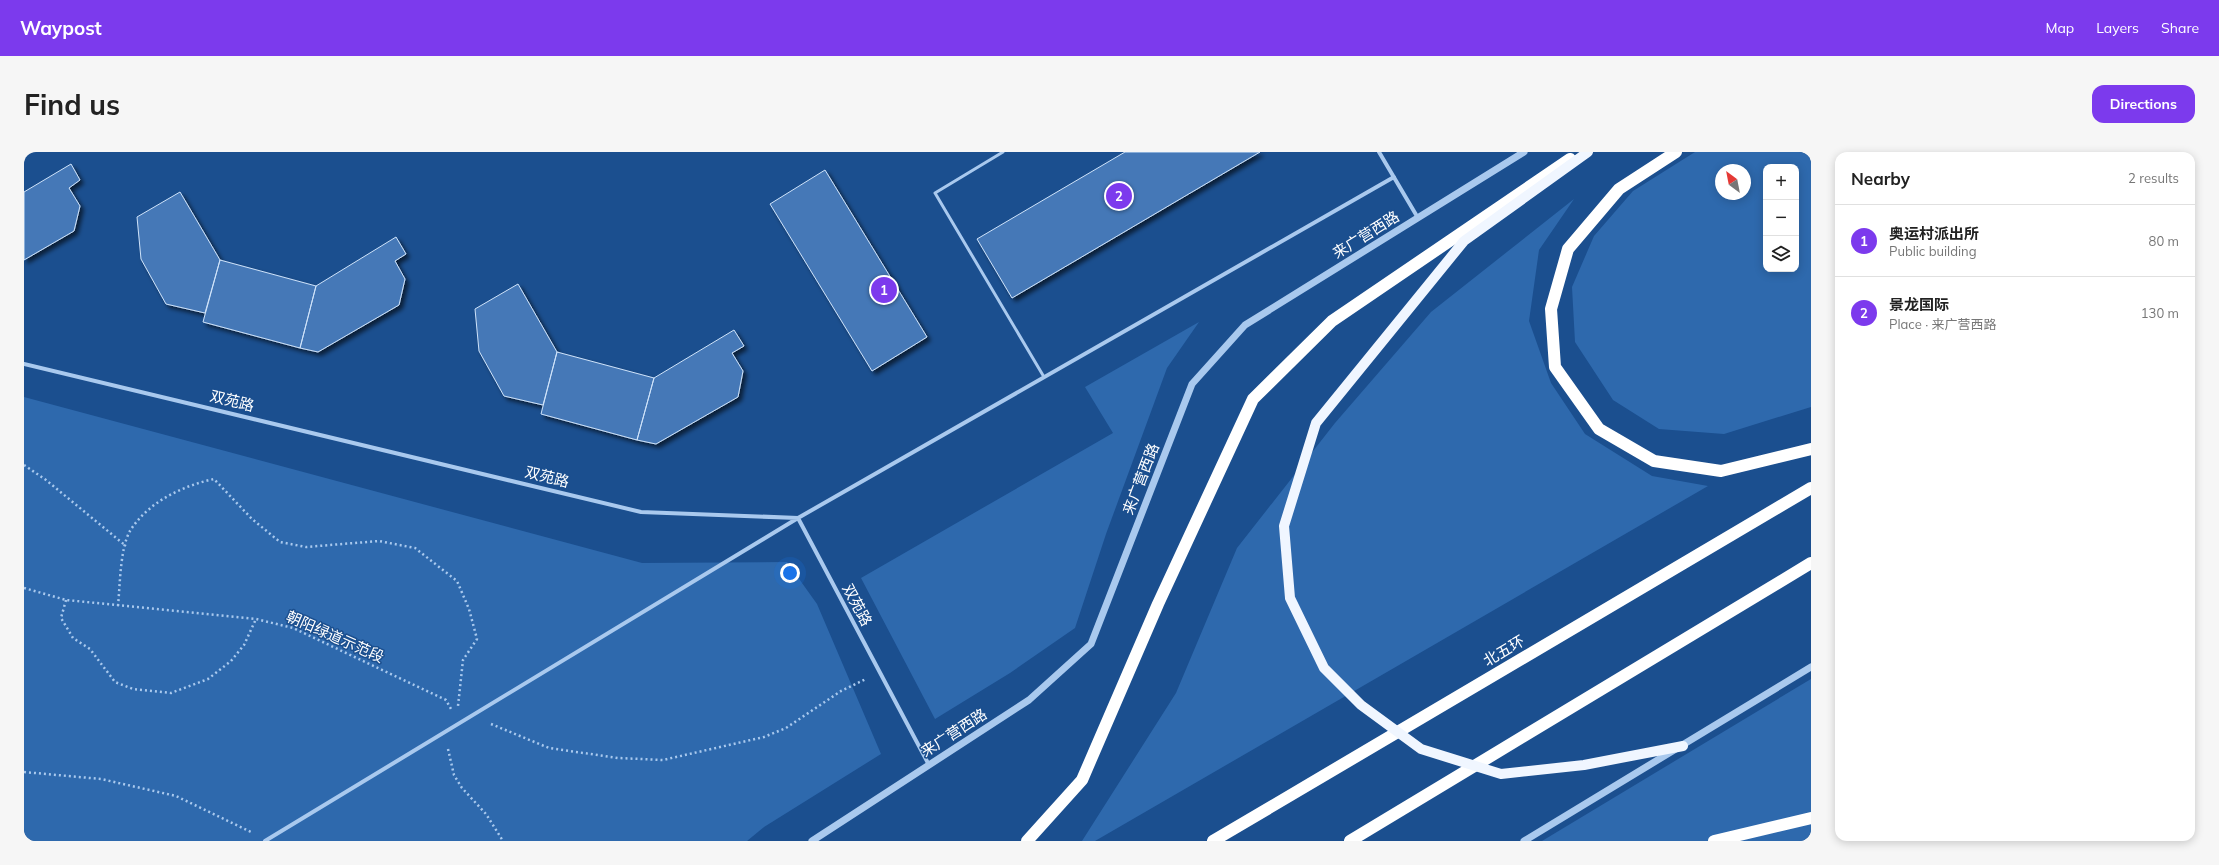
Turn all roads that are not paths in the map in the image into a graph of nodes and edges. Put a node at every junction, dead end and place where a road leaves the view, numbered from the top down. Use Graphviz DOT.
graph roads {
  1 [pos="1003,152"];
  2 [pos="1379,152"];
  3 [pos="1524,152"];
  4 [pos="1581,152"];
  5 [pos="1588,152"];
  6 [pos="1676,152"];
  7 [pos="1394,177"];
  8 [pos="1418,218"];
  9 [pos="24,364"];
  10 [pos="1044,377"];
  11 [pos="1811,449"];
  12 [pos="1811,488"];
  13 [pos="798,518"];
  14 [pos="1811,563"];
  15 [pos="1811,667"];
  16 [pos="1683,746"];
  17 [pos="929,765"];
  18 [pos="1811,818"];
  19 [pos="265,840"];
  20 [pos="812,841"];
  21 [pos="1027,841"];
  22 [pos="1213,841"];
  23 [pos="1350,841"];
  24 [pos="1524,841"];
  25 [pos="1714,841"];
  1 -- 10 [label="lane"];
  2 -- 7 [label="street"];
  3 -- 8 [label="street, 来广营西路"];
  4 -- 21 [label="highway"];
  5 -- 16 [label="main road, bridge"];
  6 -- 11 [label="highway"];
  7 -- 8 [label="street"];
  7 -- 10 [label="street"];
  8 -- 17 [label="street, 来广营西路"];
  9 -- 13 [label="street, 双苑路"];
  10 -- 13 [label="street"];
  12 -- 22 [label="highway, 北五环"];
  13 -- 17 [label="street, 双苑路"];
  13 -- 19 [label="street"];
  14 -- 23 [label="highway"];
  15 -- 16 [label="street"];
  16 -- 24 [label="street"];
  17 -- 20 [label="street, 来广营西路"];
  18 -- 25 [label="highway"];
}
